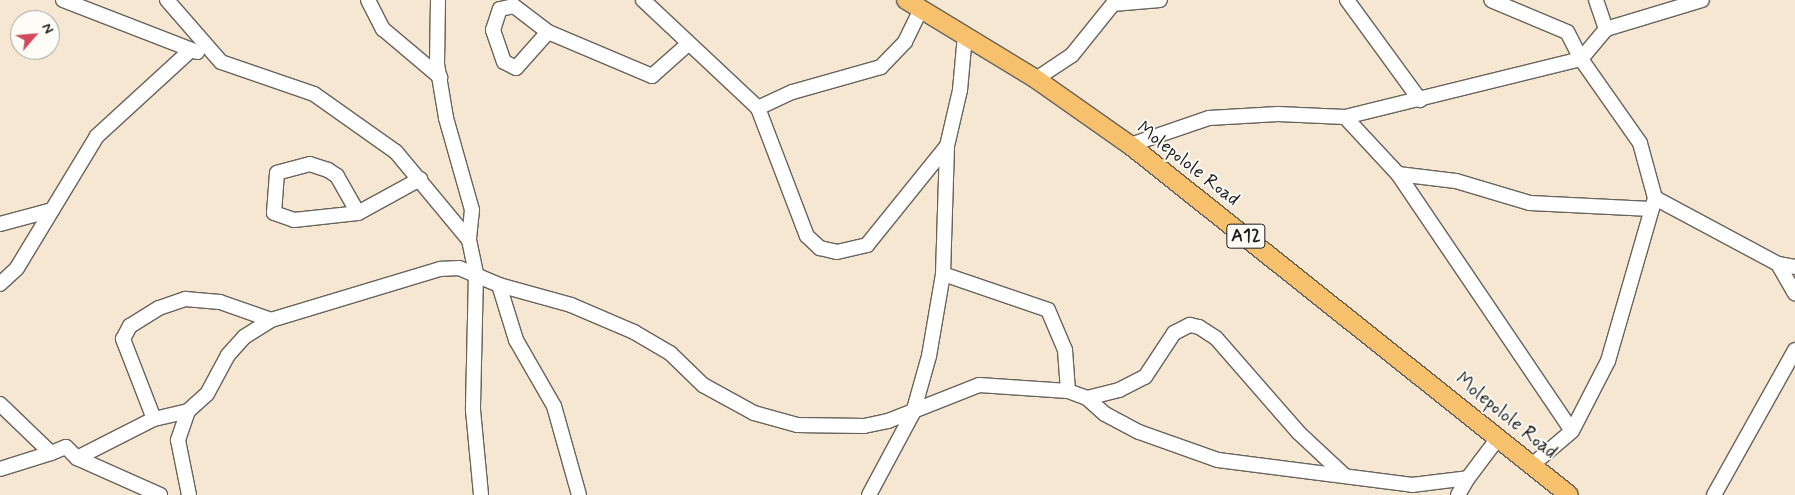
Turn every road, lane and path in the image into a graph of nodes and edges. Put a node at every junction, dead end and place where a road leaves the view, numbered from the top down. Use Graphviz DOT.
graph roads {
  1 [pos="63,0"];
  2 [pos="167,0"];
  3 [pos="368,0"];
  4 [pos="438,0"];
  5 [pos="643,0"];
  6 [pos="1160,0"];
  7 [pos="1346,0"];
  8 [pos="1491,0"];
  9 [pos="1596,0"];
  10 [pos="1702,0"];
  11 [pos="913,4"];
  12 [pos="1606,29"];
  13 [pos="548,32"];
  14 [pos="965,35"];
  15 [pos="688,44"];
  16 [pos="191,50"];
  17 [pos="1581,59"];
  18 [pos="220,62"];
  19 [pos="440,77"];
  20 [pos="1036,79"];
  21 [pos="1420,100"];
  22 [pos="758,108"];
  23 [pos="1345,117"];
  24 [pos="1130,144"];
  25 [pos="947,146"];
  26 [pos="1398,174"];
  27 [pos="420,179"];
  28 [pos="1653,203"];
  29 [pos="52,210"];
  30 [pos="358,213"];
  31 [pos="0,224"];
  32 [pos="468,240"];
  33 [pos="1778,264"];
  34 [pos="1795,267"];
  35 [pos="476,274"];
  36 [pos="943,274"];
  37 [pos="0,284"];
  38 [pos="499,285"];
  39 [pos="1795,293"];
  40 [pos="271,320"];
  41 [pos="1795,350"];
  42 [pos="1068,391"];
  43 [pos="1087,398"];
  44 [pos="0,404"];
  45 [pos="188,411"];
  46 [pos="913,413"];
  47 [pos="154,419"];
  48 [pos="1572,432"];
  49 [pos="1498,438"];
  50 [pos="51,453"];
  51 [pos="77,458"];
  52 [pos="1532,465"];
  53 [pos="0,469"];
  54 [pos="1344,475"];
  55 [pos="1468,478"];
  56 [pos="160,495"];
  57 [pos="189,495"];
  58 [pos="481,495"];
  59 [pos="579,495"];
  60 [pos="869,495"];
  61 [pos="1458,495"];
  62 [pos="1569,495"];
  63 [pos="1714,495"];
  1 -- 16 [label="street"];
  2 -- 18 [label="street"];
  3 -- 19 [label="street"];
  4 -- 19 [label="street"];
  5 -- 15 [label="street"];
  6 -- 20 [label="street"];
  7 -- 21 [label="street"];
  8 -- 17 [label="street"];
  9 -- 12 [label="street"];
  10 -- 12 [label="street"];
  11 -- 14 [label="main road, Molepolole Road / A12"];
  11 -- 22 [label="street"];
  12 -- 17 [label="street"];
  13 -- 13 [label="street"];
  13 -- 15 [label="street"];
  14 -- 20 [label="main road, Molepolole Road / A12"];
  14 -- 25 [label="street"];
  15 -- 22 [label="street"];
  16 -- 18 [label="street"];
  16 -- 29 [label="street"];
  17 -- 21 [label="street"];
  17 -- 28 [label="street"];
  18 -- 27 [label="street"];
  19 -- 32 [label="street"];
  20 -- 24 [label="main road, Molepolole Road / A12"];
  21 -- 23 [label="street"];
  22 -- 25 [label="street"];
  23 -- 24 [label="street"];
  23 -- 26 [label="street"];
  24 -- 49 [label="main road, Molepolole Road / A12"];
  25 -- 36 [label="street"];
  26 -- 28 [label="street"];
  26 -- 48 [label="street"];
  27 -- 30 [label="street"];
  27 -- 32 [label="street"];
  28 -- 33 [label="street"];
  28 -- 48 [label="street"];
  29 -- 31 [label="street"];
  29 -- 37 [label="street"];
  30 -- 30 [label="street"];
  32 -- 35 [label="street"];
  33 -- 34 [label="street"];
  33 -- 39 [label="street"];
  35 -- 38 [label="street"];
  35 -- 40 [label="street"];
  35 -- 58 [label="street"];
  36 -- 42 [label="street"];
  36 -- 46 [label="street"];
  38 -- 46 [label="street"];
  38 -- 59 [label="street"];
  40 -- 45 [label="street"];
  40 -- 47 [label="street"];
  41 -- 63 [label="street"];
  42 -- 43 [label="street"];
  42 -- 46 [label="street"];
  43 -- 54 [label="street"];
  43 -- 54 [label="street"];
  44 -- 50 [label="street"];
  45 -- 47 [label="street"];
  45 -- 57 [label="street"];
  46 -- 60 [label="street"];
  47 -- 51 [label="street"];
  48 -- 52 [label="street"];
  49 -- 52 [label="main road, Molepolole Road / A12"];
  49 -- 55 [label="street"];
  50 -- 51 [label="street"];
  50 -- 53 [label="street"];
  51 -- 56 [label="street"];
  52 -- 62 [label="main road, Molepolole Road / A12"];
  54 -- 55 [label="street"];
  55 -- 61 [label="street"];
}
